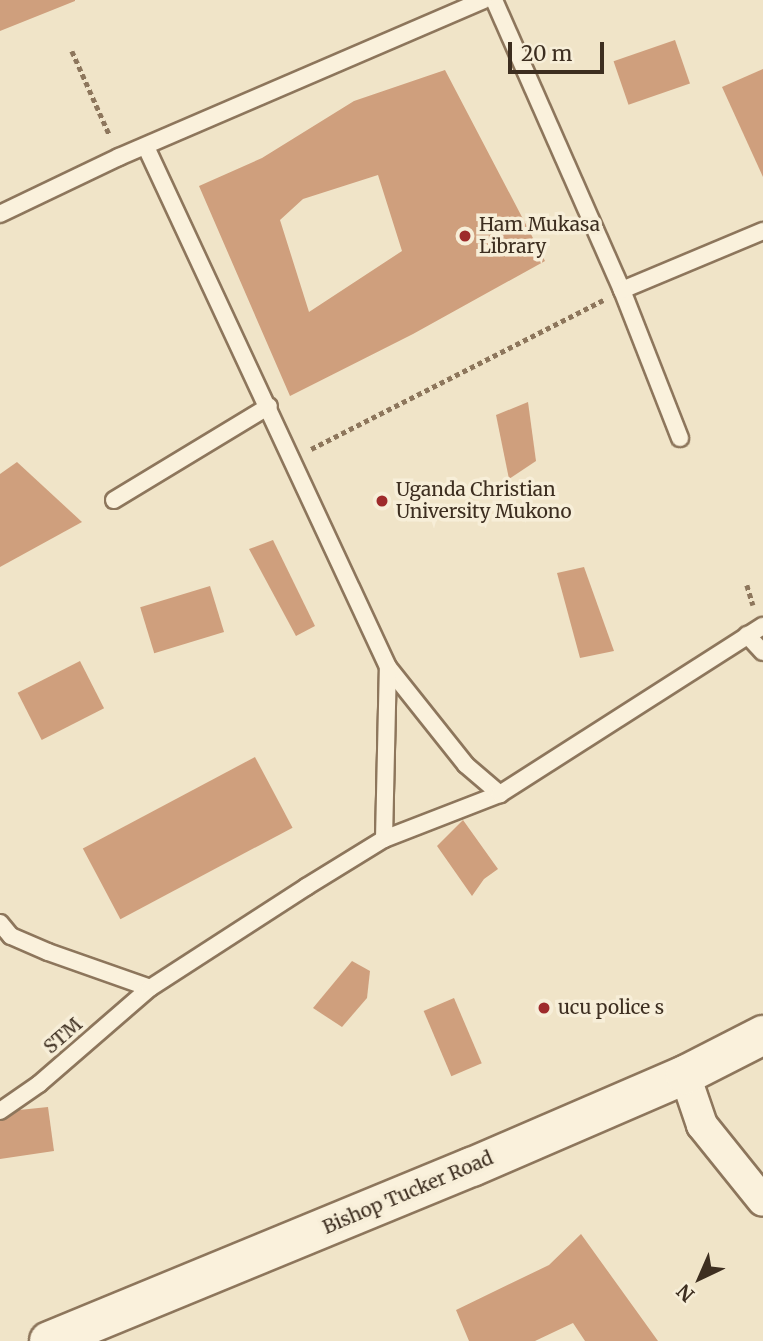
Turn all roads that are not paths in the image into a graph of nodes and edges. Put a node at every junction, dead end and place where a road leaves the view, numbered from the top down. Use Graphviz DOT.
graph roads {
  1 [pos="484,0"];
  2 [pos="494,0"];
  3 [pos="146,147"];
  4 [pos="0,214"];
  5 [pos="763,231"];
  6 [pos="622,290"];
  7 [pos="269,406"];
  8 [pos="680,438"];
  9 [pos="114,500"];
  10 [pos="763,626"];
  11 [pos="747,635"];
  12 [pos="763,652"];
  13 [pos="388,667"];
  14 [pos="500,794"];
  15 [pos="384,839"];
  16 [pos="0,923"];
  17 [pos="150,988"];
  18 [pos="763,1035"];
  19 [pos="685,1075"];
  20 [pos="0,1111"];
  21 [pos="763,1201"];
  22 [pos="48,1341"];
  1 -- 3 [label="lane"];
  2 -- 6 [label="lane"];
  3 -- 4 [label="lane"];
  3 -- 7 [label="lane"];
  5 -- 6 [label="lane"];
  6 -- 8 [label="lane"];
  7 -- 9 [label="lane"];
  7 -- 13 [label="lane"];
  10 -- 11 [label="lane, STM"];
  11 -- 12 [label="lane"];
  11 -- 14 [label="lane, STM"];
  13 -- 14 [label="lane"];
  13 -- 15 [label="lane"];
  14 -- 15 [label="lane, STM"];
  15 -- 17 [label="lane, STM"];
  16 -- 17 [label="lane"];
  17 -- 20 [label="lane, STM"];
  18 -- 19 [label="main road, Bishop Tucker Road"];
  19 -- 21 [label="street"];
  19 -- 22 [label="main road, Bishop Tucker Road"];
}
